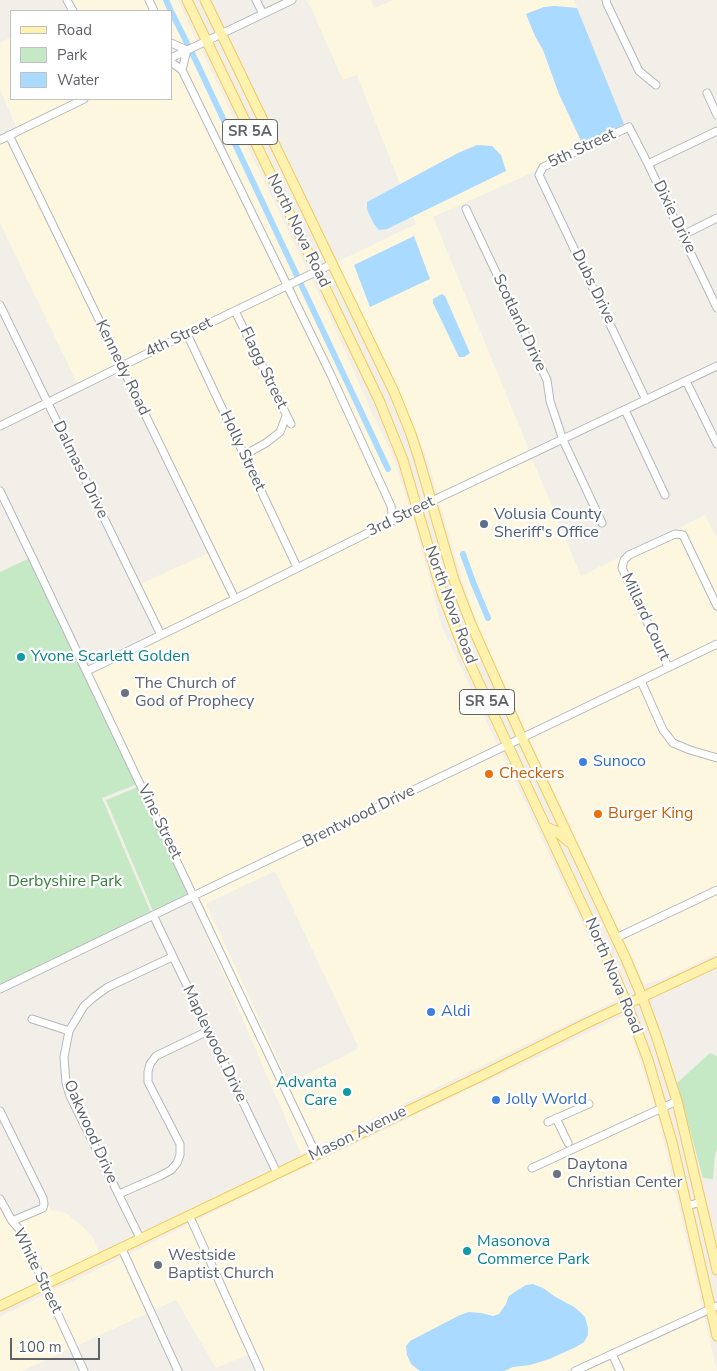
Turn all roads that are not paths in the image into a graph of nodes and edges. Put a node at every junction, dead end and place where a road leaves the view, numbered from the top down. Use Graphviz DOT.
graph roads {
  1 [pos="187,0"];
  2 [pos="205,0"];
  3 [pos="256,0"];
  4 [pos="292,0"];
  5 [pos="606,0"];
  6 [pos="263,14"];
  7 [pos="221,34"];
  8 [pos="206,41"];
  9 [pos="172,44"];
  10 [pos="187,50"];
  11 [pos="172,58"];
  12 [pos="172,63"];
  13 [pos="182,70"];
  14 [pos="656,85"];
  15 [pos="707,93"];
  16 [pos="82,100"];
  17 [pos="717,115"];
  18 [pos="629,127"];
  19 [pos="717,131"];
  20 [pos="9,136"];
  21 [pos="0,140"];
  22 [pos="648,164"];
  23 [pos="539,175"];
  24 [pos="466,209"];
  25 [pos="717,218"];
  26 [pos="683,235"];
  27 [pos="332,264"];
  28 [pos="314,273"];
  29 [pos="287,286"];
  30 [pos="0,305"];
  31 [pos="717,308"];
  32 [pos="235,311"];
  33 [pos="187,334"];
  34 [pos="717,366"];
  35 [pos="121,367"];
  36 [pos="686,381"];
  37 [pos="646,400"];
  38 [pos="47,403"];
  39 [pos="625,410"];
  40 [pos="286,416"];
  41 [pos="291,424"];
  42 [pos="0,426"];
  43 [pos="563,440"];
  44 [pos="717,444"];
  45 [pos="244,455"];
  46 [pos="0,492"];
  47 [pos="665,495"];
  48 [pos="432,501"];
  49 [pos="391,506"];
  50 [pos="418,508"];
  51 [pos="406,514"];
  52 [pos="390,522"];
  53 [pos="602,523"];
  54 [pos="297,568"];
  55 [pos="235,599"];
  56 [pos="717,606"];
  57 [pos="161,635"];
  58 [pos="717,644"];
  59 [pos="668,667"];
  60 [pos="87,671"];
  61 [pos="641,681"];
  62 [pos="522,738"];
  63 [pos="508,745"];
  64 [pos="717,758"];
  65 [pos="546,827"];
  66 [pos="572,846"];
  67 [pos="717,890"];
  68 [pos="194,895"];
  69 [pos="153,915"];
  70 [pos="616,938"];
  71 [pos="172,957"];
  72 [pos="717,962"];
  73 [pos="0,989"];
  74 [pos="642,997"];
  75 [pos="627,1004"];
  76 [pos="32,1019"];
  77 [pos="68,1031"];
  78 [pos="208,1032"];
  79 [pos="677,1101"];
  80 [pos="589,1104"];
  81 [pos="662,1108"];
  82 [pos="0,1111"];
  83 [pos="556,1118"];
  84 [pos="548,1122"];
  85 [pos="568,1143"];
  86 [pos="316,1154"];
  87 [pos="532,1168"];
  88 [pos="277,1172"];
  89 [pos="119,1194"];
  90 [pos="0,1200"];
  91 [pos="701,1202"];
  92 [pos="687,1206"];
  93 [pos="189,1215"];
  94 [pos="12,1221"];
  95 [pos="140,1238"];
  96 [pos="122,1247"];
  97 [pos="717,1270"];
  98 [pos="45,1284"];
  99 [pos="0,1306"];
  100 [pos="714,1308"];
  101 [pos="717,1336"];
  102 [pos="612,1354"];
  103 [pos="84,1371"];
  104 [pos="178,1371"];
  105 [pos="260,1371"];
  106 [pos="575,1371"];
  107 [pos="620,1371"];
  1 -- 8 [label="main road, North Nova Road / SR 5A"];
  2 -- 7 [label="main road, North Nova Road / SR 5A"];
  3 -- 6 [label="street"];
  4 -- 6 [label="street"];
  5 -- 14 [label="street"];
  6 -- 7 [label="street"];
  7 -- 8 [label="street"];
  7 -- 27 [label="main road, North Nova Road / SR 5A"];
  8 -- 10 [label="street"];
  8 -- 28 [label="main road, North Nova Road / SR 5A"];
  9 -- 10 [label="street"];
  10 -- 11 [label="street"];
  10 -- 13 [label="street"];
  12 -- 13 [label="street"];
  13 -- 29 [label="street, North Nova Road"];
  15 -- 17 [label="street"];
  16 -- 20 [label="street"];
  18 -- 22 [label="street, Dixie Drive"];
  18 -- 23 [label="street, 5th Street"];
  19 -- 22 [label="street"];
  20 -- 21 [label="street"];
  20 -- 35 [label="street, Kennedy Road"];
  22 -- 26 [label="street, Dixie Drive"];
  23 -- 37 [label="street, Dubs Drive"];
  24 -- 43 [label="street, Scotland Drive"];
  25 -- 26 [label="street"];
  26 -- 31 [label="street, Dixie Drive"];
  27 -- 28 [label="street, 4th Street"];
  27 -- 48 [label="main road, North Nova Road / SR 5A"];
  28 -- 29 [label="street, 4th Street"];
  28 -- 50 [label="main road, North Nova Road / SR 5A"];
  29 -- 32 [label="street, 4th Street"];
  29 -- 49 [label="street, North Nova Road"];
  30 -- 38 [label="street, Dalmaso Drive"];
  32 -- 33 [label="street, 4th Street"];
  32 -- 40 [label="street, Flagg Street"];
  33 -- 35 [label="street, 4th Street"];
  33 -- 45 [label="street, Holly Street"];
  34 -- 36 [label="street, 3rd Street"];
  35 -- 38 [label="street, 4th Street"];
  35 -- 55 [label="street, Kennedy Road"];
  36 -- 37 [label="street, 3rd Street"];
  36 -- 44 [label="street"];
  37 -- 39 [label="street, 3rd Street"];
  38 -- 42 [label="street, 4th Street"];
  38 -- 57 [label="street, Dalmaso Drive"];
  39 -- 43 [label="street, 3rd Street"];
  39 -- 47 [label="street"];
  40 -- 41 [label="street, Flagg Street"];
  40 -- 45 [label="street"];
  43 -- 48 [label="street, 3rd Street"];
  43 -- 53 [label="street, Scotland Drive"];
  45 -- 54 [label="street, Holly Street"];
  46 -- 60 [label="street, Vine Street"];
  48 -- 50 [label="street, 3rd Street"];
  48 -- 62 [label="main road, North Nova Road / SR 5A"];
  49 -- 51 [label="street"];
  49 -- 52 [label="street"];
  50 -- 51 [label="street, 3rd Street"];
  50 -- 63 [label="main road, North Nova Road / SR 5A"];
  51 -- 52 [label="street, 3rd Street"];
  52 -- 54 [label="street, 3rd Street"];
  54 -- 55 [label="street, 3rd Street"];
  55 -- 57 [label="street, 3rd Street"];
  56 -- 59 [label="street, Millard Court"];
  57 -- 60 [label="street, 3rd Street"];
  58 -- 59 [label="street, Brentwood Drive"];
  59 -- 61 [label="street, Brentwood Drive"];
  60 -- 68 [label="street, Vine Street"];
  61 -- 62 [label="street, Brentwood Drive"];
  61 -- 64 [label="street"];
  62 -- 63 [label="street, Brentwood Drive"];
  62 -- 66 [label="main road, North Nova Road / SR 5A"];
  63 -- 65 [label="main road, North Nova Road / SR 5A"];
  63 -- 68 [label="street, Brentwood Drive"];
  65 -- 66 [label="main road"];
  65 -- 75 [label="main road, North Nova Road / SR 5A"];
  66 -- 70 [label="main road, North Nova Road / SR 5A"];
  67 -- 70 [label="street"];
  68 -- 69 [label="street, Brentwood Drive"];
  68 -- 86 [label="street, Vine Street"];
  69 -- 71 [label="street, Maplewood Drive"];
  69 -- 73 [label="street, Brentwood Drive"];
  70 -- 74 [label="main road, North Nova Road / SR 5A"];
  71 -- 77 [label="street, Oakwood Drive"];
  71 -- 78 [label="street, Maplewood Drive"];
  72 -- 74 [label="main road, Mason Avenue"];
  74 -- 75 [label="main road, Mason Avenue"];
  74 -- 79 [label="main road, North Nova Road / SR 5A"];
  75 -- 81 [label="main road, North Nova Road / SR 5A"];
  75 -- 86 [label="main road, Mason Avenue"];
  76 -- 77 [label="street"];
  77 -- 89 [label="street, Oakwood Drive"];
  78 -- 88 [label="street, Maplewood Drive"];
  78 -- 89 [label="street"];
  79 -- 81 [label="street"];
  79 -- 91 [label="main road, North Nova Road / SR 5A"];
  80 -- 83 [label="street"];
  81 -- 87 [label="street"];
  81 -- 92 [label="main road, North Nova Road / SR 5A"];
  82 -- 94 [label="street"];
  83 -- 84 [label="street"];
  83 -- 85 [label="street"];
  86 -- 88 [label="main road, Mason Avenue"];
  88 -- 93 [label="main road, Mason Avenue"];
  89 -- 95 [label="street, Oakwood Drive"];
  90 -- 94 [label="street, White Street"];
  91 -- 92 [label="street"];
  91 -- 97 [label="main road, North Nova Road / SR 5A"];
  92 -- 100 [label="main road, North Nova Road / SR 5A"];
  93 -- 95 [label="main road, Mason Avenue"];
  93 -- 105 [label="street"];
  94 -- 98 [label="street, White Street"];
  95 -- 96 [label="main road, Mason Avenue"];
  96 -- 98 [label="main road, Mason Avenue"];
  96 -- 104 [label="street"];
  98 -- 99 [label="main road, Mason Avenue"];
  98 -- 103 [label="street, White Street"];
  100 -- 101 [label="main road, North Nova Road / SR 5A"];
  100 -- 102 [label="street"];
  102 -- 106 [label="street"];
  102 -- 107 [label="street"];
}
